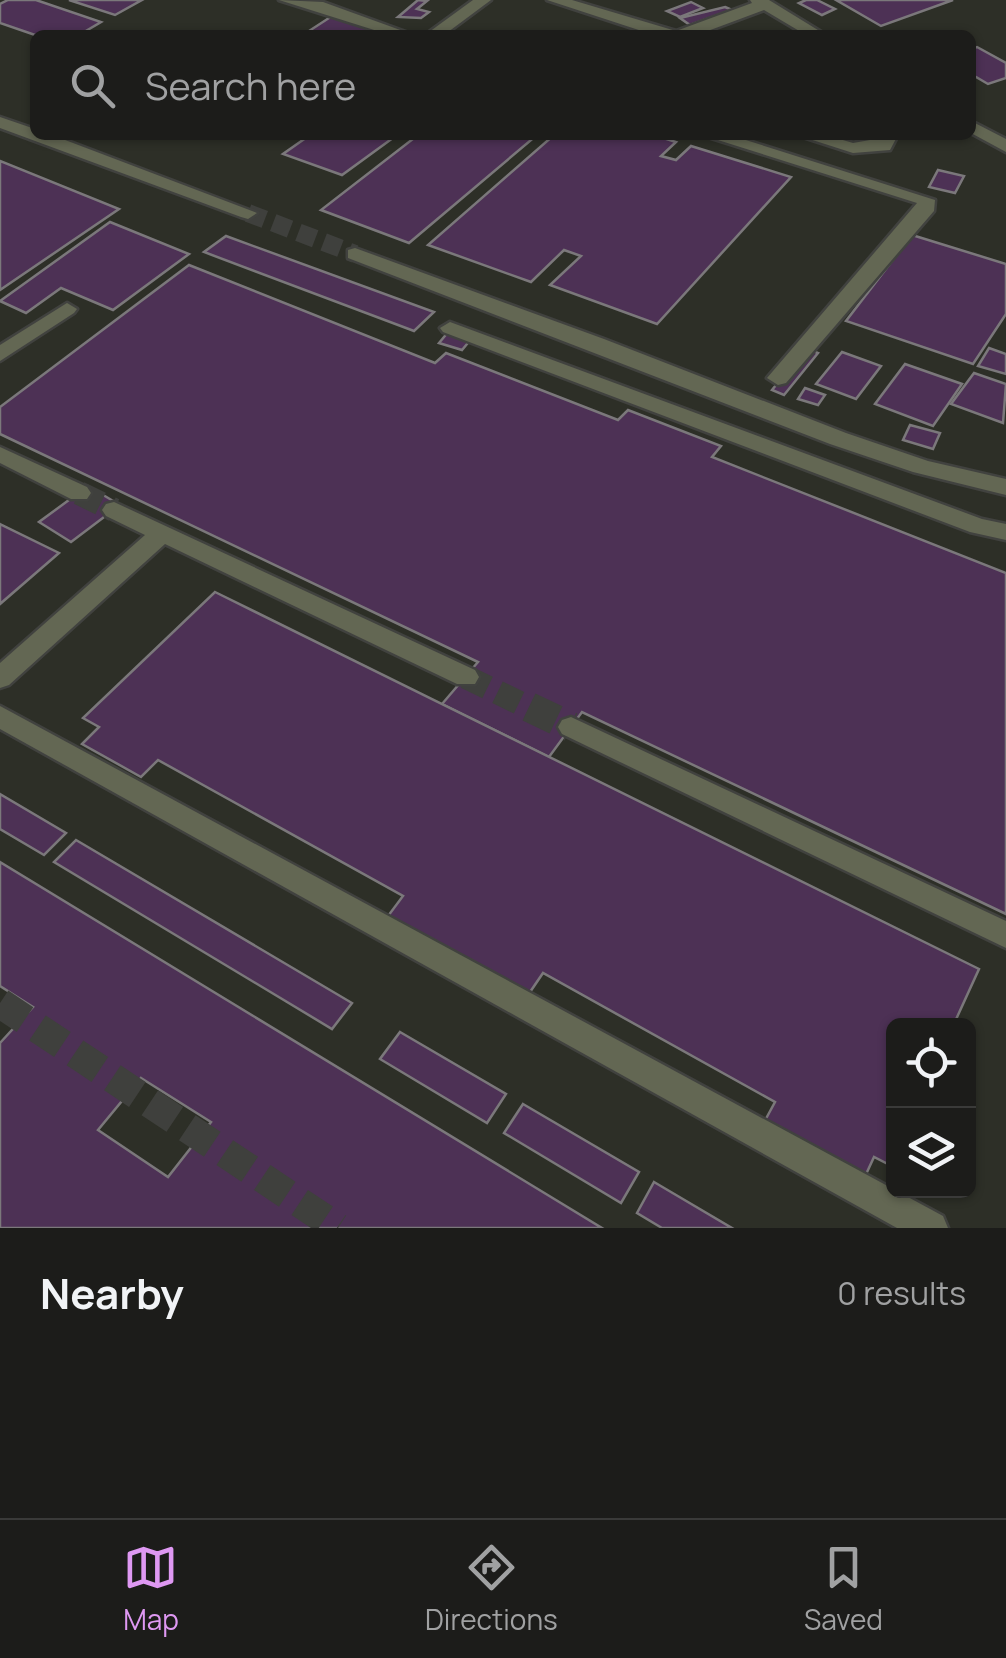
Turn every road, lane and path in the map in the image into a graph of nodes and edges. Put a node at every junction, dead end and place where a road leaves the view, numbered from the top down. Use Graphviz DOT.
graph roads {
  1 [pos="288,0"];
  2 [pos="483,0"];
  3 [pos="555,0"];
  4 [pos="762,2"];
  5 [pos="391,30"];
  6 [pos="441,30"];
  7 [pos="655,30"];
  8 [pos="694,30"];
  9 [pos="810,30"];
  10 [pos="0,122"];
  11 [pos="976,129"];
  12 [pos="30,133"];
  13 [pos="49,140"];
  14 [pos="727,140"];
  15 [pos="824,140"];
  16 [pos="887,140"];
  17 [pos="1006,146"];
  18 [pos="248,213"];
  19 [pos="355,254"];
  20 [pos="67,309"];
  21 [pos="450,328"];
  22 [pos="0,355"];
  23 [pos="778,378"];
  24 [pos="0,454"];
  25 [pos="1006,487"];
  26 [pos="79,493"];
  27 [pos="114,510"];
  28 [pos="1006,532"];
  29 [pos="162,534"];
  30 [pos="466,676"];
  31 [pos="0,678"];
  32 [pos="0,716"];
  33 [pos="572,727"];
  34 [pos="1006,935"];
  35 [pos="931,1228"];
  1 -- 5 [label="lane"];
  2 -- 6 [label="lane"];
  3 -- 7 [label="lane"];
  4 -- 8 [label="lane"];
  4 -- 9 [label="lane"];
  10 -- 12 [label="lane"];
  11 -- 17 [label="lane"];
  13 -- 18 [label="lane"];
  14 -- 23 [label="lane"];
  15 -- 16 [label="lane"];
  19 -- 25 [label="lane"];
  20 -- 22 [label="lane"];
  21 -- 28 [label="lane"];
  24 -- 26 [label="lane"];
  27 -- 29 [label="lane"];
  29 -- 30 [label="lane"];
  29 -- 31 [label="lane"];
  32 -- 35 [label="lane"];
  33 -- 34 [label="lane"];
}
